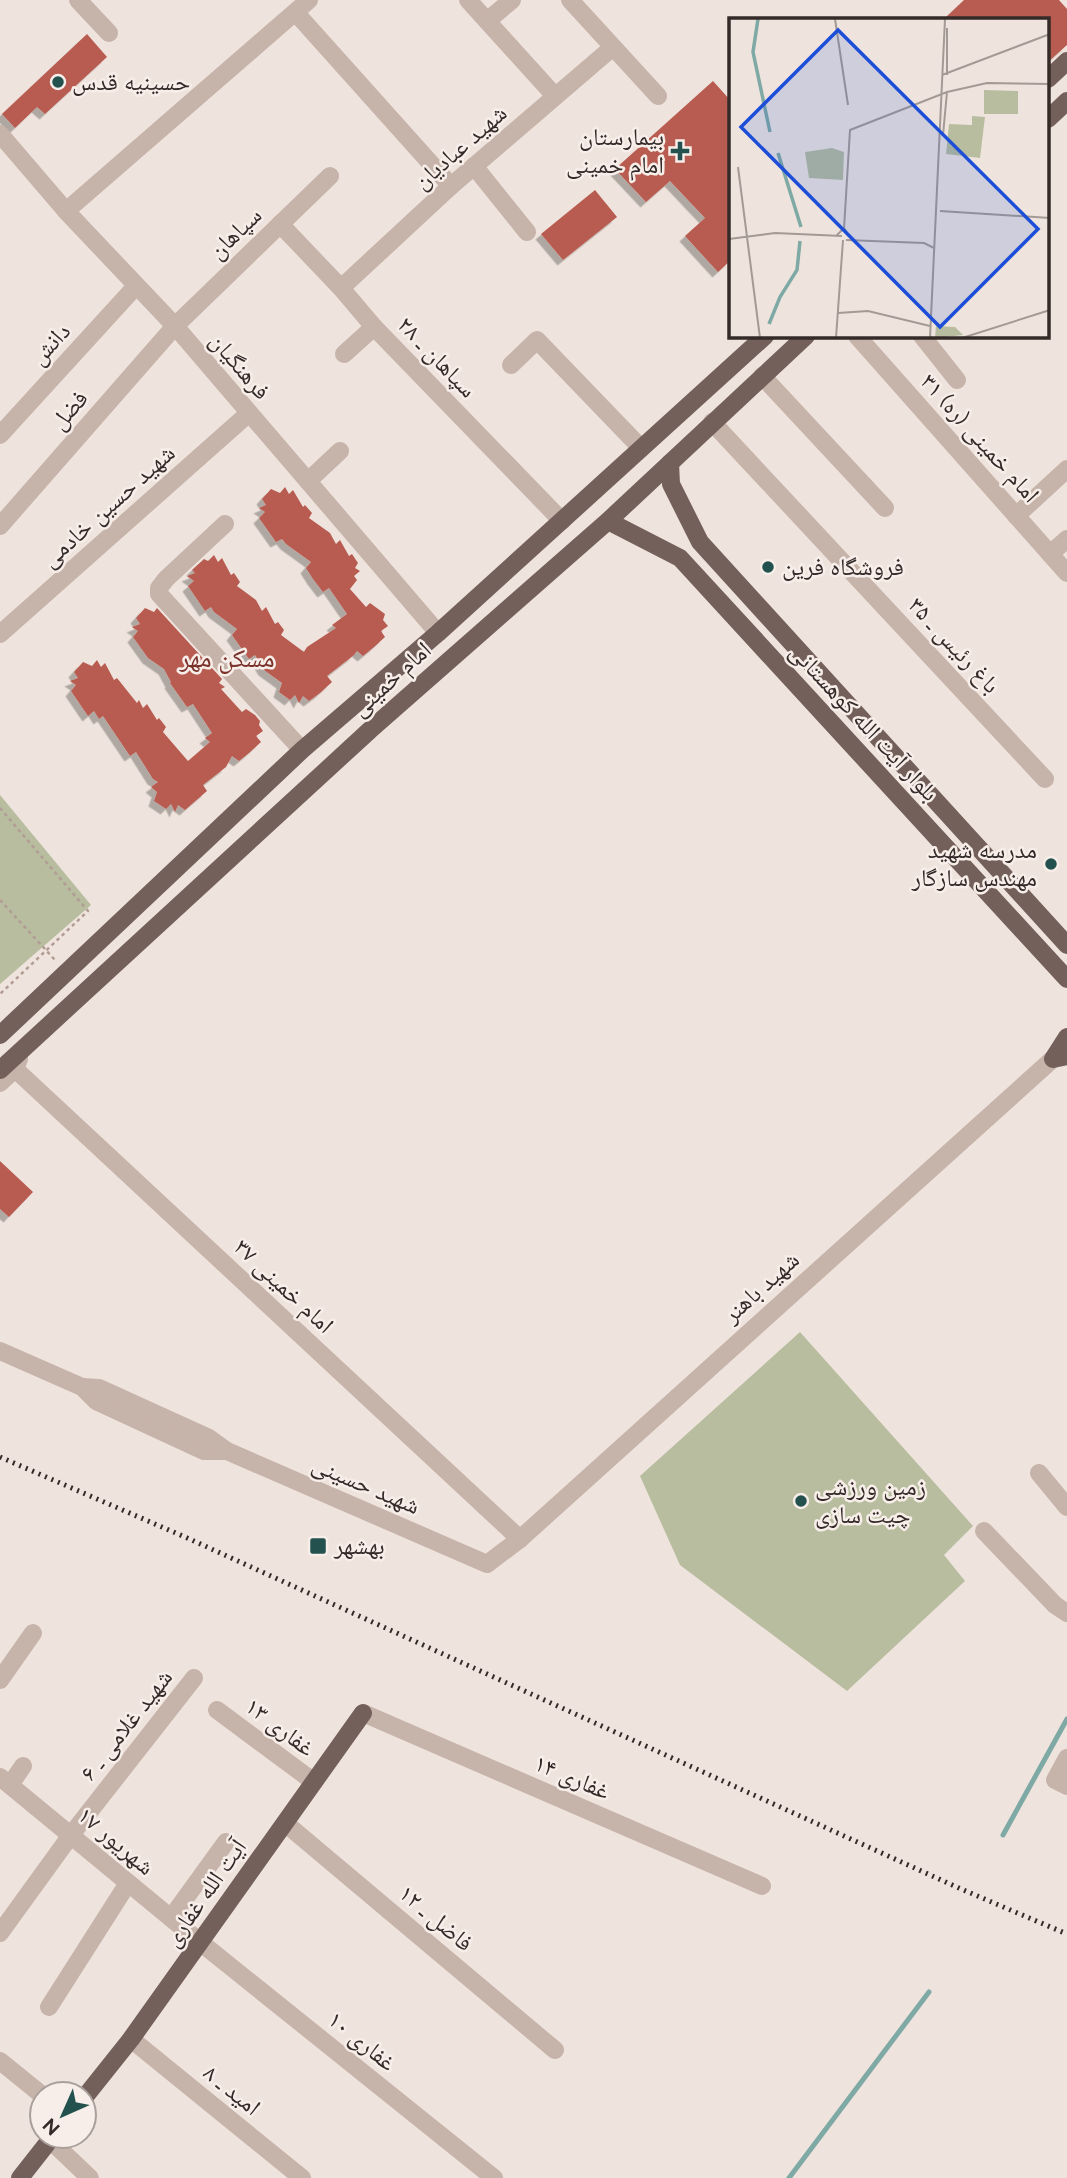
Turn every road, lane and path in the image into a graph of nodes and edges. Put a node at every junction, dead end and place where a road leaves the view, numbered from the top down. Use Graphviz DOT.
graph roads {
  1 [pos="78,0"];
  2 [pos="468,0"];
  3 [pos="512,0"];
  4 [pos="570,0"];
  5 [pos="302,6"];
  6 [pos="488,21"];
  7 [pos="109,33"];
  8 [pos="613,47"];
  9 [pos="1067,61"];
  10 [pos="1050,77"];
  11 [pos="555,96"];
  12 [pos="658,96"];
  13 [pos="1067,101"];
  14 [pos="1050,117"];
  15 [pos="0,134"];
  16 [pos="474,166"];
  17 [pos="330,176"];
  18 [pos="451,186"];
  19 [pos="66,211"];
  20 [pos="280,224"];
  21 [pos="527,232"];
  22 [pos="136,286"];
  23 [pos="341,288"];
  24 [pos="175,326"];
  25 [pos="374,327"];
  26 [pos="763,338"];
  27 [pos="804,338"];
  28 [pos="859,338"];
  29 [pos="924,338"];
  30 [pos="344,354"];
  31 [pos="511,365"];
  32 [pos="762,376"];
  33 [pos="957,380"];
  34 [pos="248,414"];
  35 [pos="712,422"];
  36 [pos="0,435"];
  37 [pos="641,448"];
  38 [pos="340,451"];
  39 [pos="670,463"];
  40 [pos="1067,469"];
  41 [pos="308,481"];
  42 [pos="886,508"];
  43 [pos="1016,516"];
  44 [pos="562,521"];
  45 [pos="608,521"];
  46 [pos="225,524"];
  47 [pos="0,526"];
  48 [pos="1067,539"];
  49 [pos="700,542"];
  50 [pos="1050,554"];
  51 [pos="680,558"];
  52 [pos="1067,572"];
  53 [pos="438,633"];
  54 [pos="0,634"];
  55 [pos="351,707"];
  56 [pos="370,730"];
  57 [pos="302,750"];
  58 [pos="1045,779"];
  59 [pos="0,808"];
  60 [pos="0,900"];
  61 [pos="1067,946"];
  62 [pos="46,951"];
  63 [pos="67,973"];
  64 [pos="1067,979"];
  65 [pos="0,994"];
  66 [pos="2,1033"];
  67 [pos="1067,1037"];
  68 [pos="1062,1054"];
  69 [pos="12,1062"];
  70 [pos="0,1083"];
  71 [pos="0,1351"];
  72 [pos="1039,1473"];
  73 [pos="1067,1507"];
  74 [pos="984,1531"];
  75 [pos="520,1539"];
  76 [pos="487,1564"];
  77 [pos="1067,1613"];
  78 [pos="33,1633"];
  79 [pos="194,1678"];
  80 [pos="0,1680"];
  81 [pos="217,1710"];
  82 [pos="363,1713"];
  83 [pos="1067,1758"];
  84 [pos="23,1766"];
  85 [pos="5,1781"];
  86 [pos="314,1782"];
  87 [pos="1061,1783"];
  88 [pos="285,1823"];
  89 [pos="71,1835"];
  90 [pos="226,1842"];
  91 [pos="128,1883"];
  92 [pos="762,1886"];
  93 [pos="171,1918"];
  94 [pos="0,1933"];
  95 [pos="200,1942"];
  96 [pos="49,2007"];
  97 [pos="131,2039"];
  98 [pos="555,2050"];
  99 [pos="0,2061"];
  100 [pos="98,2080"];
  101 [pos="28,2084"];
  102 [pos="42,2150"];
  103 [pos="63,2150"];
  104 [pos="20,2178"];
  105 [pos="90,2178"];
  106 [pos="302,2178"];
  107 [pos="494,2178"];
  1 -- 7 [label="street"];
  2 -- 6 [label="street"];
  3 -- 6 [label="street"];
  4 -- 8 [label="street"];
  5 -- 18 [label="street"];
  5 -- 19 [label="street"];
  6 -- 11 [label="street"];
  8 -- 11 [label="street, شهید عبادیان"];
  8 -- 12 [label="street"];
  9 -- 10 [label="main road"];
  11 -- 16 [label="street, شهید عبادیان"];
  13 -- 14 [label="main road"];
  15 -- 19 [label="street, فرهنگیان"];
  16 -- 18 [label="street, شهید عبادیان"];
  16 -- 21 [label="street"];
  17 -- 20 [label="street, سپاهان"];
  18 -- 23 [label="street, شهید عبادیان"];
  19 -- 22 [label="street, فرهنگیان"];
  20 -- 23 [label="street, سپاهان ـ ۲۸"];
  20 -- 24 [label="street, سپاهان"];
  22 -- 24 [label="street, فرهنگیان"];
  22 -- 36 [label="street, دانش"];
  23 -- 25 [label="street, سپاهان ـ ۲۸"];
  24 -- 34 [label="street, فرهنگیان"];
  24 -- 47 [label="street, فضل"];
  25 -- 30 [label="street"];
  25 -- 44 [label="street, سپاهان ـ ۲۸"];
  26 -- 37 [label="main road, امام خمینی"];
  27 -- 32 [label="main road, امام خمینی"];
  28 -- 43 [label="street, امام خمینی (ره) ۳۱"];
  29 -- 33 [label="street"];
  31 -- 37 [label="street"];
  32 -- 35 [label="main road, امام خمینی"];
  32 -- 42 [label="street"];
  34 -- 41 [label="street, فرهنگیان"];
  34 -- 54 [label="street, شهید حسین خادمی"];
  35 -- 39 [label="main road, امام خمینی"];
  35 -- 58 [label="street, باغ رئیس ـ ۳۵"];
  37 -- 44 [label="main road, امام خمینی"];
  38 -- 41 [label="street"];
  39 -- 45 [label="main road, امام خمینی"];
  39 -- 49 [label="main road, بلوار آیت الله کوهستانی"];
  40 -- 43 [label="street"];
  41 -- 53 [label="street, فرهنگیان"];
  43 -- 50 [label="street, امام خمینی (ره) ۳۱"];
  44 -- 53 [label="main road, امام خمینی"];
  45 -- 51 [label="main road, بلوار آیت الله کوهستانی"];
  45 -- 56 [label="main road, امام خمینی"];
  46 -- 57 [label="street"];
  48 -- 50 [label="street"];
  49 -- 51 [label="main road"];
  49 -- 61 [label="main road, بلوار آیت الله کوهستانی"];
  50 -- 52 [label="street, امام خمینی (ره) ۳۱"];
  51 -- 64 [label="main road, بلوار آیت الله کوهستانی"];
  53 -- 55 [label="main road, امام خمینی"];
  55 -- 56 [label="main road"];
  55 -- 57 [label="main road, امام خمینی"];
  56 -- 69 [label="main road, امام خمینی"];
  57 -- 63 [label="main road, امام خمینی"];
  59 -- 62 [label="path"];
  60 -- 62 [label="path"];
  62 -- 63 [label="path"];
  62 -- 65 [label="path"];
  63 -- 66 [label="main road, امام خمینی"];
  67 -- 68 [label="main road"];
  68 -- 75 [label="street, شهید باهنر"];
  69 -- 70 [label="street"];
  69 -- 75 [label="street, امام خمینی ۳۷"];
  71 -- 76 [label="street, شهید حسینی"];
  72 -- 73 [label="street"];
  74 -- 77 [label="street"];
  75 -- 76 [label="street, شهید باهنر"];
  78 -- 80 [label="street"];
  79 -- 89 [label="street, شهید غلامی ـ ۶"];
  81 -- 86 [label="street, غفاری ۱۳"];
  82 -- 86 [label="main road, آیت الله غفاری"];
  82 -- 92 [label="street, غفاری ۱۴"];
  83 -- 87 [label="street"];
  84 -- 85 [label="street"];
  85 -- 89 [label="street, ۱۷ شهریور"];
  86 -- 88 [label="main road, آیت الله غفاری"];
  88 -- 95 [label="main road, آیت الله غفاری"];
  88 -- 98 [label="street, فاضل ـ ۱۲"];
  89 -- 91 [label="street, ۱۷ شهریور"];
  89 -- 94 [label="street, شهید غلامی ـ ۶"];
  90 -- 93 [label="street"];
  91 -- 93 [label="street, ۱۷ شهریور"];
  91 -- 96 [label="street"];
  93 -- 95 [label="street, ۱۷ شهریور"];
  95 -- 97 [label="main road, آیت الله غفاری"];
  95 -- 107 [label="street, غفاری ۱۰"];
  97 -- 100 [label="main road, آیت الله غفاری"];
  97 -- 106 [label="street, امید ـ ۸"];
  99 -- 101 [label="street"];
  102 -- 104 [label="main road"];
  103 -- 105 [label="street"];
}
